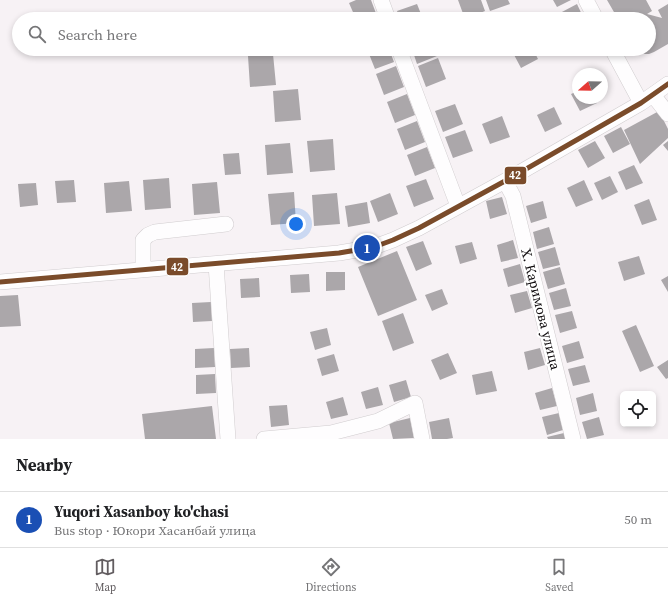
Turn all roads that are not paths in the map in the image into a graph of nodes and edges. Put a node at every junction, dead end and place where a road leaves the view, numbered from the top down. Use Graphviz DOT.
graph roads {
  1 [pos="381,0"];
  2 [pos="586,0"];
  3 [pos="385,12"];
  4 [pos="592,12"];
  5 [pos="402,56"];
  6 [pos="617,56"];
  7 [pos="668,84"];
  8 [pos="647,98"];
  9 [pos="668,114"];
  10 [pos="505,181"];
  11 [pos="458,206"];
  12 [pos="226,224"];
  13 [pos="216,264"];
  14 [pos="143,270"];
  15 [pos="0,282"];
  16 [pos="228,439"];
  17 [pos="264,439"];
  18 [pos="422,439"];
  19 [pos="573,439"];
  1 -- 3 [label="street"];
  2 -- 4 [label="street"];
  5 -- 11 [label="street"];
  6 -- 8 [label="street"];
  7 -- 8 [label="street"];
  8 -- 9 [label="street"];
  8 -- 10 [label="street"];
  10 -- 11 [label="street"];
  10 -- 19 [label="street, Х. Каримова улица"];
  11 -- 13 [label="street"];
  12 -- 14 [label="street"];
  13 -- 14 [label="street"];
  13 -- 16 [label="street"];
  14 -- 15 [label="street"];
  17 -- 18 [label="street"];
}
